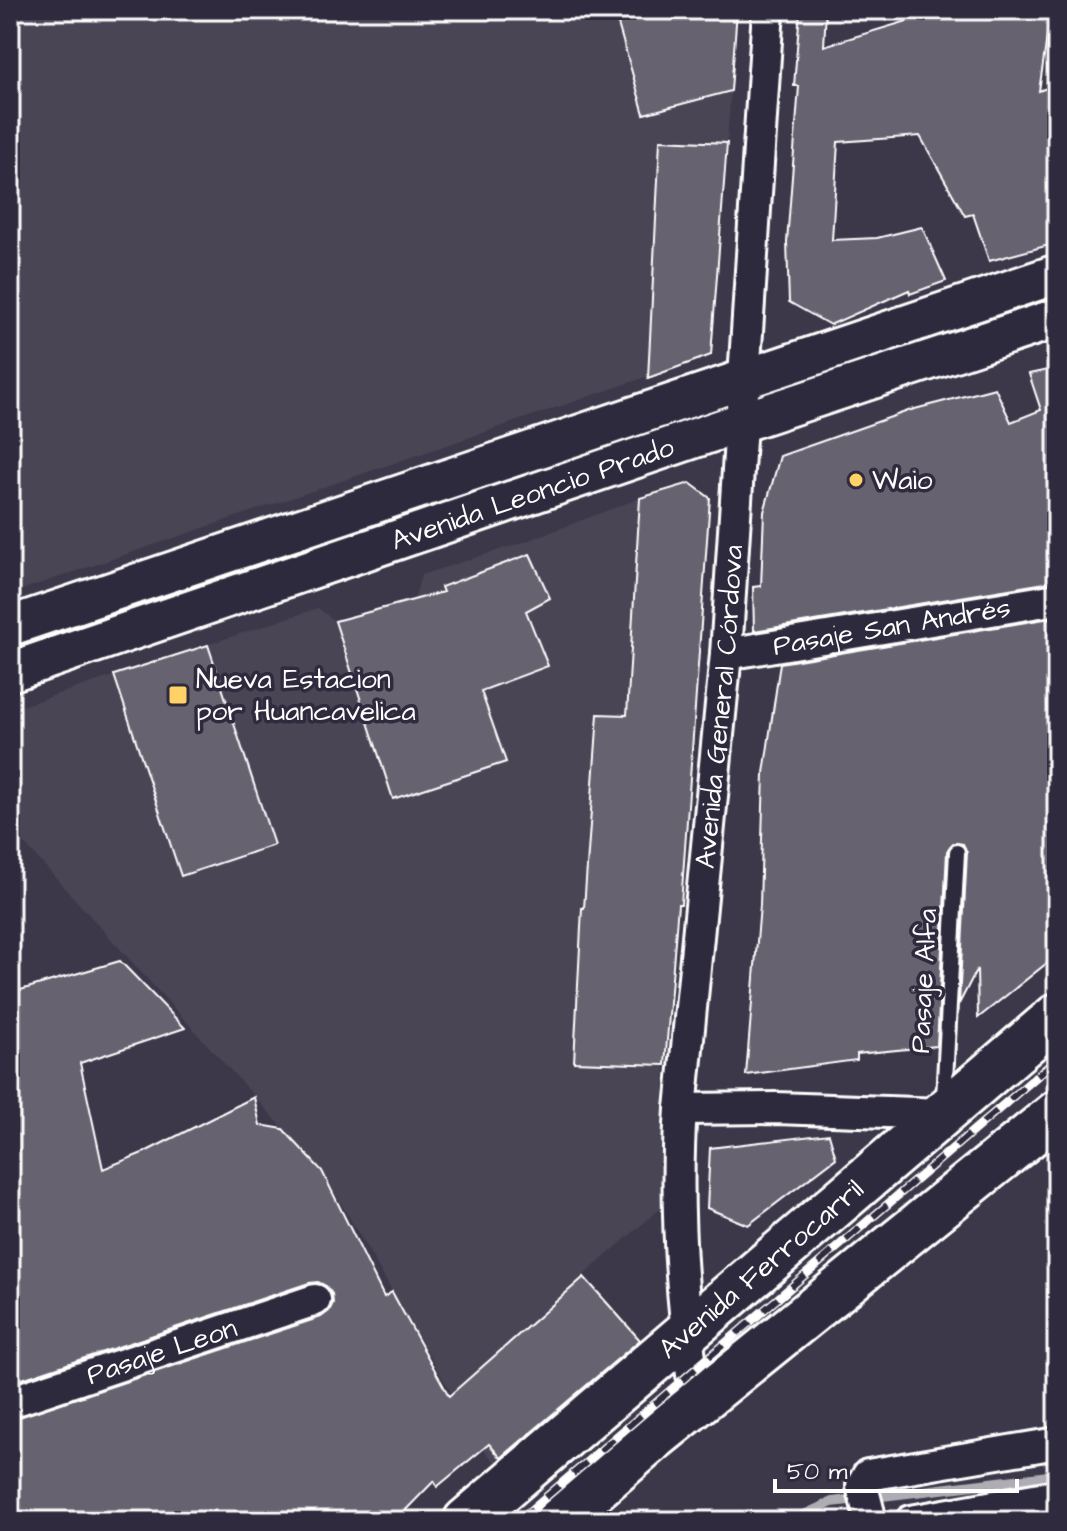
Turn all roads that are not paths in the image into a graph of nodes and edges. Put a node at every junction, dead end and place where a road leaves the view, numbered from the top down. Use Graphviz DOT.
graph roads {
  1 [pos="768,10"];
  2 [pos="1057,274"];
  3 [pos="1057,318"];
  4 [pos="742,380"];
  5 [pos="742,422"];
  6 [pos="249,545"];
  7 [pos="263,586"];
  8 [pos="1057,599"];
  9 [pos="10,626"];
  10 [pos="726,654"];
  11 [pos="10,672"];
  12 [pos="957,852"];
  13 [pos="1057,1016"];
  14 [pos="681,1109"];
  15 [pos="1057,1113"];
  16 [pos="943,1114"];
  17 [pos="315,1300"];
  18 [pos="686,1335"];
  19 [pos="10,1402"];
  20 [pos="696,1404"];
  21 [pos="1057,1443"];
  22 [pos="1057,1495"];
  23 [pos="1012,1512"];
  24 [pos="466,1521"];
  25 [pos="558,1521"];
  26 [pos="871,1521"];
  27 [pos="917,1521"];
  1 -- 4 [label="street, Avenida General Córdova"];
  2 -- 4 [label="street, Avenida Leoncio Prado"];
  3 -- 5 [label="street, Avenida Leoncio Prado"];
  4 -- 5 [label="street, Avenida General Córdova"];
  4 -- 6 [label="street, Avenida Leoncio Prado"];
  5 -- 7 [label="street, Avenida Leoncio Prado"];
  5 -- 10 [label="street, Avenida General Córdova"];
  6 -- 7 [label="street"];
  6 -- 9 [label="street, Avenida Leoncio Prado"];
  7 -- 11 [label="street, Avenida Leoncio Prado"];
  8 -- 10 [label="street, Pasaje San Andrés"];
  10 -- 14 [label="street, Avenida General Córdova"];
  12 -- 16 [label="lane, Pasaje Alfa"];
  13 -- 16 [label="main road, Avenida Ferrocarril"];
  14 -- 16 [label="street"];
  14 -- 18 [label="street, Avenida General Córdova"];
  15 -- 20 [label="main road"];
  16 -- 18 [label="main road, Avenida Ferrocarril"];
  17 -- 19 [label="street, Pasaje Leon"];
  18 -- 20 [label="street, Avenida General Córdova"];
  18 -- 24 [label="main road, Avenida Ferrocarril"];
  20 -- 25 [label="main road"];
  21 -- 26 [label="street"];
  22 -- 23 [label="street"];
  23 -- 27 [label="street"];
}
